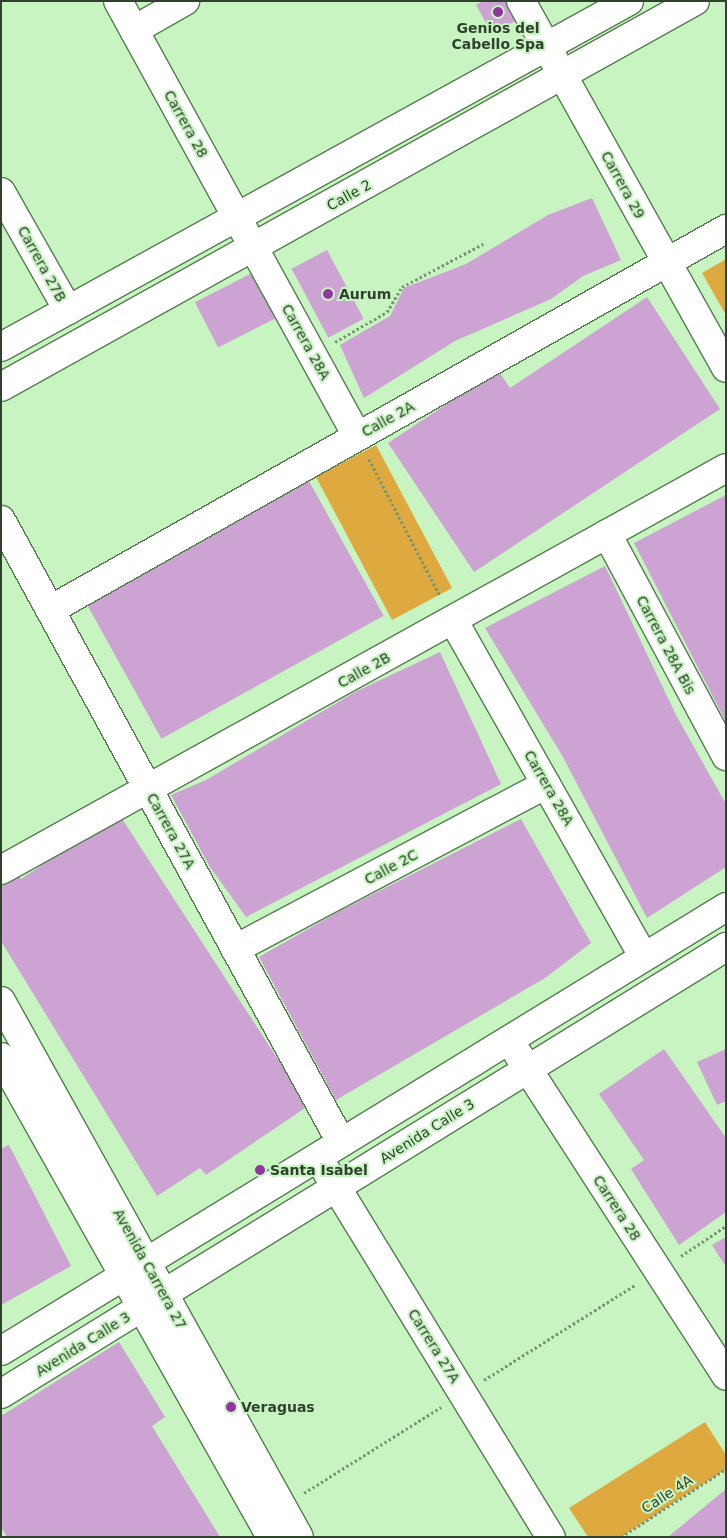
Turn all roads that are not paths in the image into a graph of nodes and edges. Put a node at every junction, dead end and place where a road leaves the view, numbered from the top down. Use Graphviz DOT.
graph roads {
  1 [pos="118,1"];
  2 [pos="185,1"];
  3 [pos="521,1"];
  4 [pos="629,1"];
  5 [pos="695,1"];
  6 [pos="134,30"];
  7 [pos="547,48"];
  8 [pos="563,77"];
  9 [pos="1,192"];
  10 [pos="237,217"];
  11 [pos="726,229"];
  12 [pos="254,248"];
  13 [pos="666,262"];
  14 [pos="68,310"];
  15 [pos="1,347"];
  16 [pos="726,368"];
  17 [pos="1,387"];
  18 [pos="357,436"];
  19 [pos="726,468"];
  20 [pos="1,520"];
  21 [pos="607,534"];
  22 [pos="50,610"];
  23 [pos="453,620"];
  24 [pos="726,756"];
  25 [pos="546,784"];
  26 [pos="149,791"];
  27 [pos="1,870"];
  28 [pos="716,913"];
  29 [pos="725,948"];
  30 [pos="235,949"];
  31 [pos="644,956"];
  32 [pos="1,1001"];
  33 [pos="509,1040"];
  34 [pos="1,1057"];
  35 [pos="527,1069"];
  36 [pos="341,1142"];
  37 [pos="317,1156"];
  38 [pos="336,1187"];
  39 [pos="135,1269"];
  40 [pos="153,1301"];
  41 [pos="1,1351"];
  42 [pos="726,1376"];
  43 [pos="1,1394"];
  44 [pos="271,1537"];
  45 [pos="300,1537"];
  46 [pos="551,1537"];
  1 -- 6 [label="street, Carrera 28"];
  2 -- 6 [label="street"];
  3 -- 7 [label="street, Carrera 29"];
  4 -- 7 [label="street"];
  5 -- 8 [label="street, Calle 2"];
  6 -- 10 [label="street, Carrera 28"];
  7 -- 8 [label="street, Carrera 29"];
  7 -- 10 [label="street"];
  8 -- 12 [label="street, Calle 2"];
  8 -- 13 [label="street, Carrera 29"];
  9 -- 14 [label="street, Carrera 27B"];
  10 -- 12 [label="street, Carrera 28"];
  10 -- 14 [label="street"];
  11 -- 13 [label="street, Calle 2A"];
  12 -- 17 [label="street, Calle 2"];
  12 -- 18 [label="street, Carrera 28A"];
  13 -- 16 [label="street, Carrera 29"];
  13 -- 18 [label="street, Calle 2A"];
  14 -- 15 [label="street"];
  18 -- 22 [label="street, Calle 2A"];
  19 -- 21 [label="street, Calle 2B"];
  20 -- 22 [label="street, Carrera 27A"];
  21 -- 23 [label="street, Calle 2B"];
  21 -- 24 [label="street, Carrera 28A Bis"];
  22 -- 26 [label="street, Carrera 27A"];
  23 -- 25 [label="street, Carrera 28A"];
  23 -- 26 [label="street, Calle 2B"];
  25 -- 30 [label="street, Calle 2C"];
  25 -- 31 [label="street, Carrera 28A"];
  26 -- 27 [label="street, Calle 2B"];
  26 -- 30 [label="street, Carrera 27A"];
  28 -- 29 [label="street"];
  28 -- 31 [label="street"];
  29 -- 35 [label="street, Avenida Calle 3"];
  30 -- 36 [label="street, Carrera 27A"];
  31 -- 33 [label="street"];
  32 -- 39 [label="street, Avenida Carrera 27"];
  33 -- 35 [label="street, Carrera 28"];
  33 -- 36 [label="street"];
  34 -- 39 [label="street, Avenida Carrera 27"];
  35 -- 38 [label="street, Avenida Calle 3"];
  35 -- 42 [label="street, Carrera 28"];
  36 -- 37 [label="street"];
  37 -- 38 [label="street, Carrera 27A"];
  37 -- 39 [label="street"];
  38 -- 40 [label="street, Avenida Calle 3"];
  38 -- 46 [label="street, Carrera 27A"];
  39 -- 40 [label="street, Avenida Carrera 27"];
  39 -- 41 [label="street"];
  40 -- 43 [label="street, Avenida Calle 3"];
  40 -- 44 [label="street, Avenida Carrera 27"];
  40 -- 45 [label="street, Avenida Carrera 27"];
}
